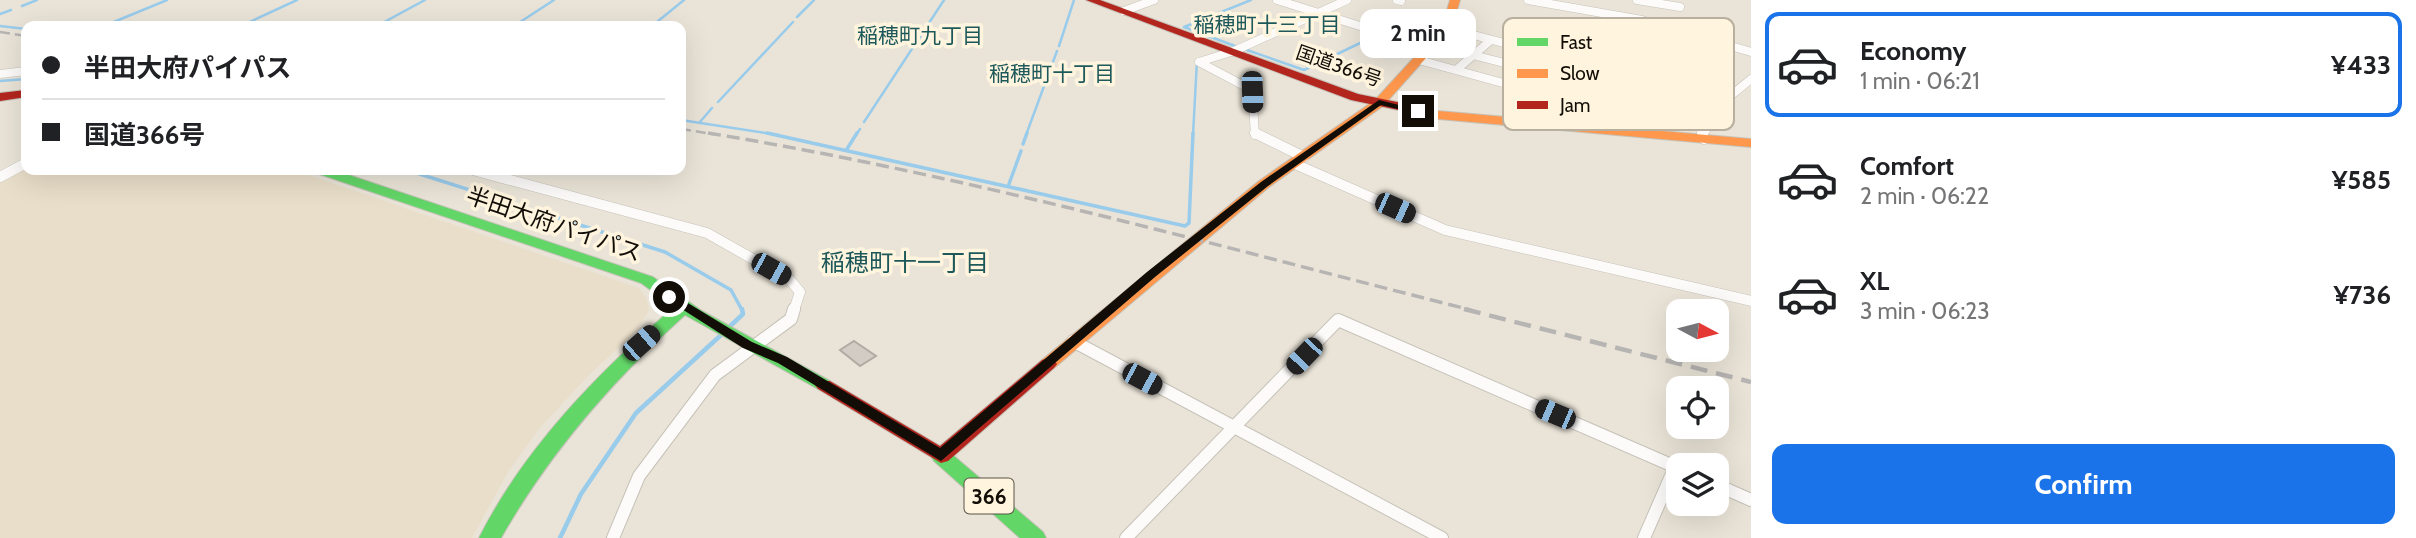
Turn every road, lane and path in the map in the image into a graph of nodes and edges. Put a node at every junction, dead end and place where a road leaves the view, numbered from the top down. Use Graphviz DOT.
graph roads {
  1 [pos="1091,0"];
  2 [pos="1154,0"];
  3 [pos="1277,0"];
  4 [pos="1347,0"];
  5 [pos="1454,0"];
  6 [pos="1528,0"];
  7 [pos="1637,0"];
  8 [pos="1680,7"];
  9 [pos="1124,11"];
  10 [pos="1317,13"];
  11 [pos="1631,18"];
  12 [pos="1447,28"];
  13 [pos="1490,40"];
  14 [pos="1503,43"];
  15 [pos="1734,47"];
  16 [pos="1234,51"];
  17 [pos="1751,52"];
  18 [pos="1425,54"];
  19 [pos="1474,55"];
  20 [pos="1503,63"];
  21 [pos="1456,70"];
  22 [pos="21,72"];
  23 [pos="0,74"];
  24 [pos="1751,79"];
  25 [pos="1503,82"];
  26 [pos="1734,90"];
  27 [pos="21,95"];
  28 [pos="0,97"];
  29 [pos="1379,103"];
  30 [pos="1503,121"];
  31 [pos="1604,130"];
  32 [pos="1704,130"];
  33 [pos="1704,139"];
  34 [pos="1751,143"];
  35 [pos="1300,160"];
  36 [pos="21,166"];
  37 [pos="336,175"];
  38 [pos="489,175"];
  39 [pos="0,177"];
  40 [pos="1751,301"];
  41 [pos="690,312"];
  42 [pos="1073,341"];
  43 [pos="750,346"];
  44 [pos="1234,428"];
  45 [pos="941,456"];
  46 [pos="1666,463"];
  47 [pos="1729,490"];
  48 [pos="1666,491"];
  49 [pos="1751,500"];
  50 [pos="490,538"];
  51 [pos="613,538"];
  52 [pos="1035,538"];
  53 [pos="1126,538"];
  54 [pos="1442,538"];
  55 [pos="1644,538"];
  1 -- 9 [label="main road, 国道366号"];
  2 -- 9 [label="street"];
  3 -- 10 [label="street"];
  4 -- 10 [label="street"];
  5 -- 12 [label="main road"];
  6 -- 11 [label="street"];
  7 -- 8 [label="street"];
  9 -- 16 [label="main road, 国道366号"];
  10 -- 16 [label="street"];
  10 -- 18 [label="street"];
  12 -- 13 [label="street"];
  12 -- 18 [label="main road"];
  13 -- 14 [label="street"];
  13 -- 19 [label="street"];
  15 -- 17 [label="street"];
  16 -- 29 [label="main road, 国道366号"];
  16 -- 35 [label="street"];
  18 -- 21 [label="street"];
  18 -- 29 [label="main road"];
  19 -- 20 [label="street"];
  19 -- 21 [label="street"];
  21 -- 25 [label="street"];
  22 -- 23 [label="street"];
  24 -- 26 [label="street"];
  27 -- 28 [label="main road"];
  29 -- 30 [label="main road, 国道366号"];
  29 -- 35 [label="main road"];
  31 -- 33 [label="main road, 国道366号"];
  32 -- 33 [label="street"];
  33 -- 34 [label="main road, 国道366号"];
  35 -- 40 [label="street"];
  35 -- 42 [label="main road"];
  36 -- 39 [label="street"];
  37 -- 41 [label="main road, 半田大府パイパス"];
  38 -- 43 [label="street"];
  41 -- 43 [label="main road, 半田大府パイパス"];
  41 -- 50 [label="main road"];
  42 -- 44 [label="street"];
  42 -- 45 [label="main road"];
  43 -- 45 [label="main road, 半田大府パイパス"];
  43 -- 51 [label="street"];
  44 -- 46 [label="street"];
  44 -- 53 [label="street"];
  44 -- 54 [label="street"];
  45 -- 52 [label="main road, 半田大府パイパス / 366"];
  47 -- 49 [label="street"];
  48 -- 55 [label="street"];
}
